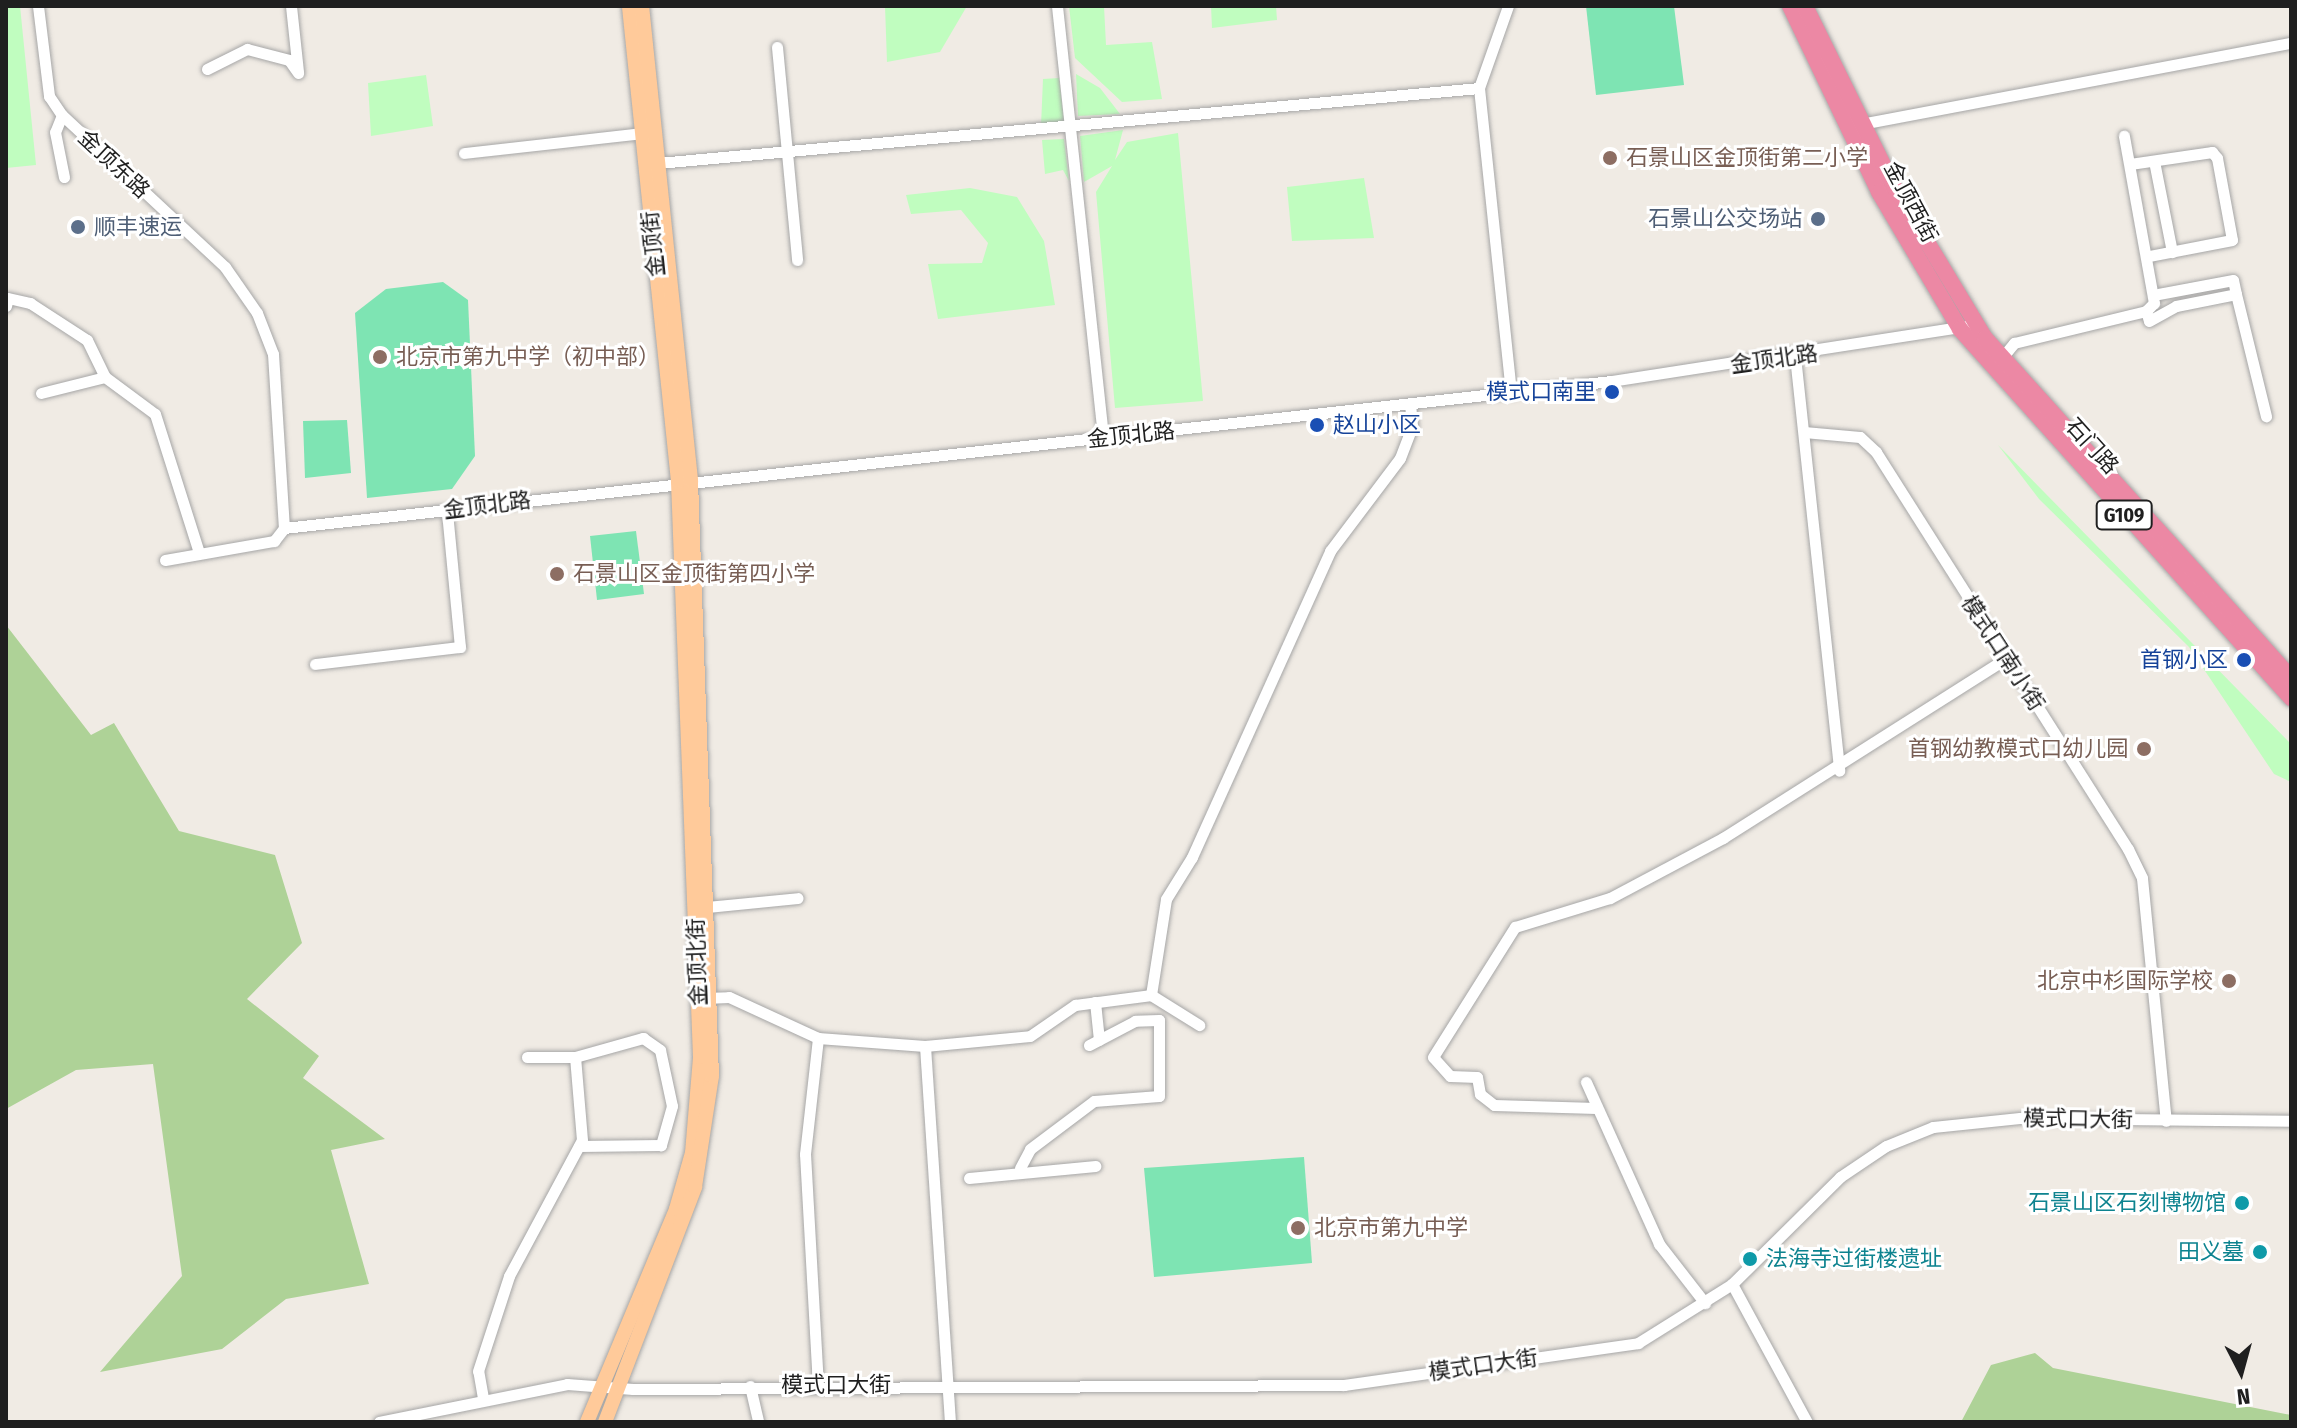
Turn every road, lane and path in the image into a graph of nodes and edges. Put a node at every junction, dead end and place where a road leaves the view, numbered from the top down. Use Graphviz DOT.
graph roads {
  1 [pos="38,6"];
  2 [pos="291,6"];
  3 [pos="629,6"];
  4 [pos="642,6"];
  5 [pos="1057,6"];
  6 [pos="1508,6"];
  7 [pos="1790,6"];
  8 [pos="1805,6"];
  9 [pos="2291,43"];
  10 [pos="777,47"];
  11 [pos="207,69"];
  12 [pos="1479,88"];
  13 [pos="62,115"];
  14 [pos="1861,124"];
  15 [pos="1070,127"];
  16 [pos="642,133"];
  17 [pos="2124,136"];
  18 [pos="788,150"];
  19 [pos="464,153"];
  20 [pos="2154,161"];
  21 [pos="658,163"];
  22 [pos="2130,164"];
  23 [pos="64,177"];
  24 [pos="2172,252"];
  25 [pos="2149,256"];
  26 [pos="797,260"];
  27 [pos="2158,294"];
  28 [pos="2236,294"];
  29 [pos="7,300"];
  30 [pos="2146,311"];
  31 [pos="1967,325"];
  32 [pos="1795,356"];
  33 [pos="2001,359"];
  34 [pos="105,377"];
  35 [pos="41,393"];
  36 [pos="1511,393"];
  37 [pos="1410,404"];
  38 [pos="2266,416"];
  39 [pos="1804,432"];
  40 [pos="1103,439"];
  41 [pos="684,481"];
  42 [pos="447,511"];
  43 [pos="284,528"];
  44 [pos="199,553"];
  45 [pos="165,560"];
  46 [pos="2007,658"];
  47 [pos="315,664"];
  48 [pos="2291,678"];
  49 [pos="2291,698"];
  50 [pos="1839,771"];
  51 [pos="798,898"];
  52 [pos="707,907"];
  53 [pos="1151,995"];
  54 [pos="704,998"];
  55 [pos="1095,1002"];
  56 [pos="1199,1025"];
  57 [pos="818,1038"];
  58 [pos="925,1046"];
  59 [pos="527,1057"];
  60 [pos="575,1057"];
  61 [pos="1586,1082"];
  62 [pos="1596,1108"];
  63 [pos="2166,1121"];
  64 [pos="2291,1121"];
  65 [pos="579,1146"];
  66 [pos="1095,1166"];
  67 [pos="1020,1168"];
  68 [pos="969,1178"];
  69 [pos="1732,1284"];
  70 [pos="1705,1303"];
  71 [pos="946,1385"];
  72 [pos="607,1386"];
  73 [pos="750,1386"];
  74 [pos="818,1386"];
  75 [pos="483,1398"];
  76 [pos="379,1422"];
  77 [pos="587,1422"];
  78 [pos="605,1422"];
  79 [pos="758,1422"];
  80 [pos="950,1422"];
  81 [pos="1807,1422"];
  1 -- 13 [label="street, 金顶东路"];
  2 -- 11 [label="street"];
  3 -- 16 [label="main road, 金顶街"];
  4 -- 21 [label="main road, 金顶街"];
  5 -- 15 [label="street"];
  6 -- 12 [label="street"];
  7 -- 31 [label="highway, 金顶西街 / G109"];
  8 -- 14 [label="highway, 金顶西街 / G109"];
  9 -- 14 [label="street"];
  10 -- 18 [label="street"];
  12 -- 15 [label="street"];
  12 -- 36 [label="street"];
  13 -- 23 [label="street"];
  13 -- 43 [label="street, 金顶东路"];
  14 -- 31 [label="highway, 金顶西街 / G109"];
  15 -- 18 [label="street"];
  15 -- 40 [label="street"];
  16 -- 19 [label="street"];
  16 -- 41 [label="main road, 金顶街"];
  17 -- 22 [label="street"];
  18 -- 21 [label="street"];
  18 -- 26 [label="street"];
  20 -- 22 [label="street"];
  20 -- 24 [label="street"];
  20 -- 24 [label="street"];
  21 -- 41 [label="main road, 金顶街"];
  22 -- 25 [label="street"];
  24 -- 25 [label="street"];
  25 -- 27 [label="street"];
  27 -- 28 [label="street"];
  27 -- 30 [label="street"];
  28 -- 30 [label="street"];
  28 -- 38 [label="street"];
  29 -- 34 [label="street"];
  30 -- 33 [label="street"];
  31 -- 32 [label="street, 金顶北路"];
  31 -- 33 [label="highway, 石门路 / G109"];
  31 -- 49 [label="highway, 石门路 / G109"];
  32 -- 36 [label="street, 金顶北路"];
  32 -- 39 [label="street"];
  33 -- 48 [label="highway, 石门路 / G109"];
  34 -- 35 [label="street"];
  34 -- 44 [label="street"];
  36 -- 37 [label="street, 金顶北路"];
  37 -- 40 [label="street, 金顶北路"];
  37 -- 53 [label="street"];
  39 -- 46 [label="street, 模式口南小街"];
  39 -- 50 [label="street"];
  40 -- 41 [label="street, 金顶北路"];
  41 -- 42 [label="street, 金顶北路"];
  41 -- 52 [label="main road, 金顶北街"];
  41 -- 54 [label="main road, 金顶北街"];
  42 -- 43 [label="street, 金顶北路"];
  42 -- 47 [label="street"];
  43 -- 44 [label="street"];
  44 -- 45 [label="street"];
  46 -- 50 [label="street"];
  46 -- 63 [label="street, 模式口南小街"];
  50 -- 62 [label="street"];
  51 -- 52 [label="street"];
  52 -- 54 [label="main road, 金顶北街"];
  53 -- 55 [label="street"];
  53 -- 56 [label="street"];
  54 -- 57 [label="street"];
  54 -- 72 [label="main road, 金顶北街"];
  55 -- 58 [label="street"];
  55 -- 67 [label="street"];
  57 -- 58 [label="street"];
  57 -- 74 [label="street"];
  58 -- 71 [label="street"];
  59 -- 60 [label="street"];
  60 -- 65 [label="street"];
  60 -- 65 [label="street"];
  61 -- 62 [label="street"];
  62 -- 70 [label="street"];
  63 -- 64 [label="street, 模式口大街"];
  63 -- 69 [label="street, 模式口大街"];
  65 -- 75 [label="street"];
  66 -- 67 [label="street"];
  67 -- 68 [label="street"];
  69 -- 70 [label="street, 模式口大街"];
  69 -- 81 [label="street"];
  70 -- 71 [label="street, 模式口大街"];
  71 -- 74 [label="street, 模式口大街"];
  71 -- 80 [label="street"];
  72 -- 73 [label="street, 模式口大街"];
  72 -- 75 [label="street, 模式口大街"];
  72 -- 77 [label="main road, 金顶北街"];
  72 -- 78 [label="main road, 金顶北街"];
  73 -- 74 [label="street, 模式口大街"];
  73 -- 79 [label="street"];
  75 -- 76 [label="street, 模式口大街"];
}
